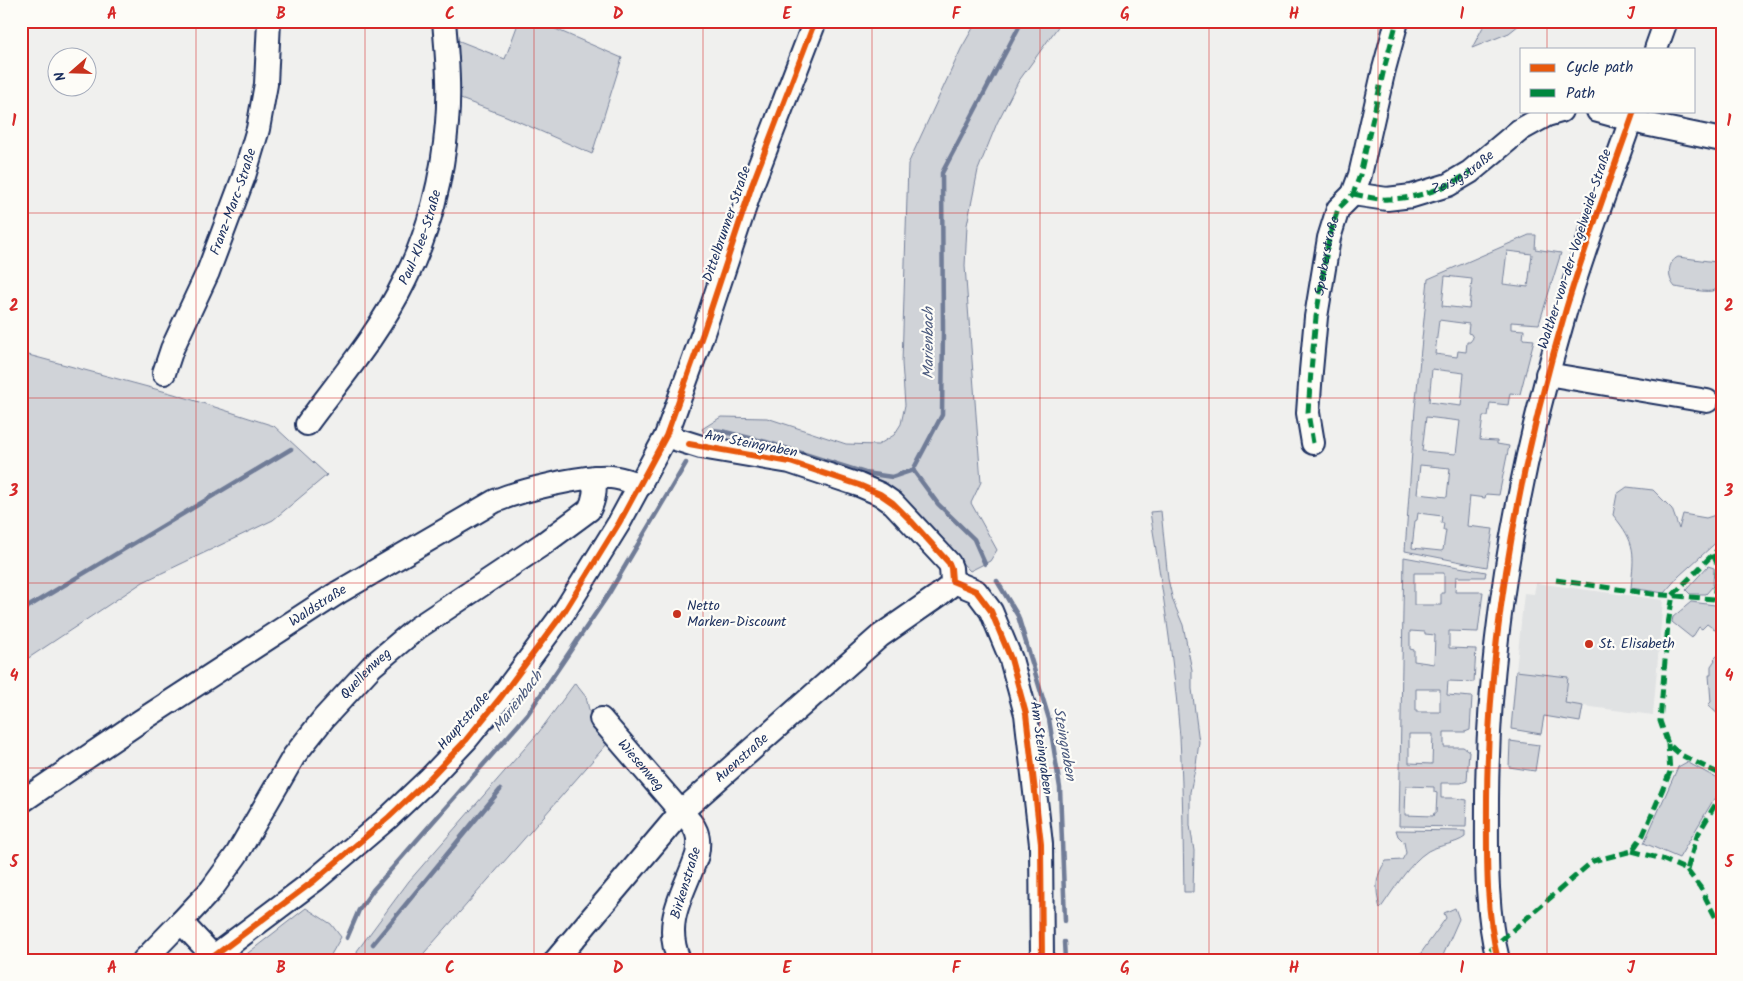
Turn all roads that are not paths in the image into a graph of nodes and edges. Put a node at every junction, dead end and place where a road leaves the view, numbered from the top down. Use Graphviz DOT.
graph roads {
  1 [pos="269,21"];
  2 [pos="444,21"];
  3 [pos="815,21"];
  4 [pos="1397,21"];
  5 [pos="1666,21"];
  6 [pos="1656,48"];
  7 [pos="1558,112"];
  8 [pos="1605,112"];
  9 [pos="1632,116"];
  10 [pos="1722,140"];
  11 [pos="1353,194"];
  12 [pos="164,372"];
  13 [pos="1547,374"];
  14 [pos="1707,401"];
  15 [pos="307,424"];
  16 [pos="666,436"];
  17 [pos="1313,443"];
  18 [pos="594,477"];
  19 [pos="641,486"];
  20 [pos="952,581"];
  21 [pos="601,719"];
  22 [pos="21,802"];
  23 [pos="681,812"];
  24 [pos="181,922"];
  25 [pos="211,958"];
  26 [pos="144,960"];
  27 [pos="556,960"];
  28 [pos="679,960"];
  29 [pos="1042,960"];
  30 [pos="1498,960"];
  1 -- 12 [label="street, Franz-Marc-Straße"];
  2 -- 15 [label="street, Paul-Klee-Straße"];
  3 -- 16 [label="street, Dittelbrunner Straße"];
  4 -- 11 [label="street, Sperberstraße"];
  5 -- 6 [label="street"];
  7 -- 11 [label="street, Zeisigstraße"];
  8 -- 9 [label="street"];
  9 -- 10 [label="street"];
  9 -- 13 [label="street, Walther-von-der-Vogelweide-Straße"];
  11 -- 17 [label="street, Sperberstraße"];
  13 -- 14 [label="street"];
  13 -- 30 [label="street, Walther-von-der-Vogelweide-Straße"];
  16 -- 19 [label="street, Hauptstraße"];
  16 -- 20 [label="street, Am Steingraben"];
  18 -- 19 [label="street, Waldstraße"];
  18 -- 22 [label="street, Waldstraße"];
  18 -- 24 [label="street, Quellenweg"];
  19 -- 25 [label="street, Hauptstraße"];
  20 -- 23 [label="street, Auenstraße"];
  20 -- 29 [label="street, Am Steingraben"];
  21 -- 23 [label="street, Wiesenweg"];
  23 -- 27 [label="street, Auenstraße"];
  23 -- 28 [label="street, Birkenstraße"];
  24 -- 25 [label="street"];
  24 -- 26 [label="street, Quellenweg"];
}
